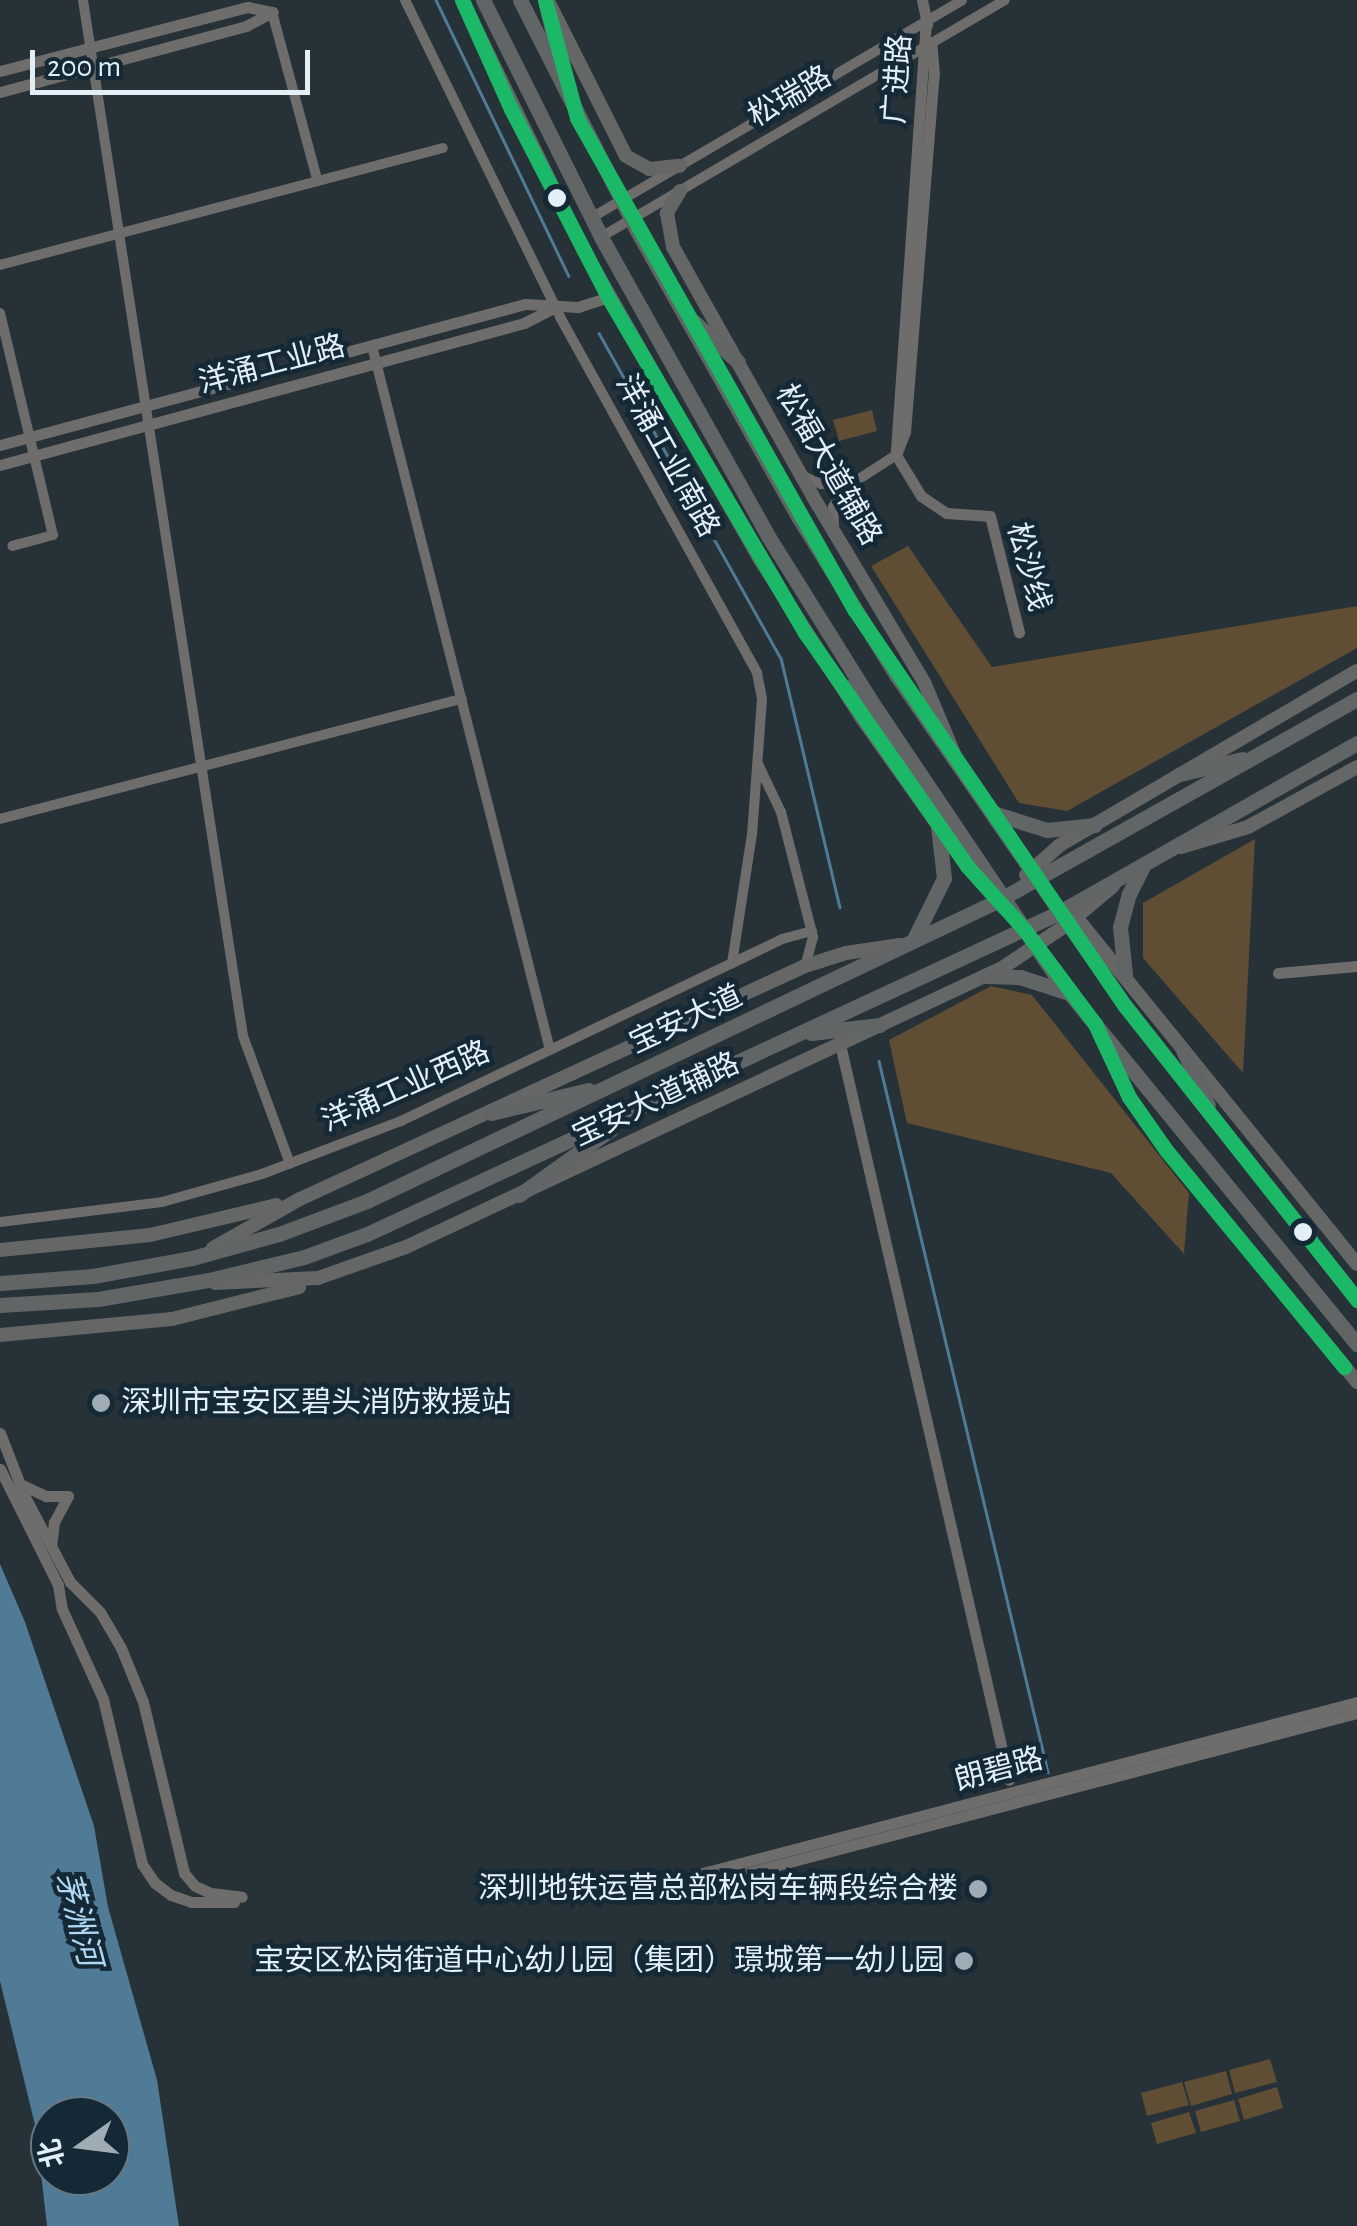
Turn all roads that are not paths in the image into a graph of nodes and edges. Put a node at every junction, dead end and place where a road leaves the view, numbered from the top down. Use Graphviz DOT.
graph roads {
  1 [pos="83,0"];
  2 [pos="405,0"];
  3 [pos="462,0"];
  4 [pos="483,0"];
  5 [pos="520,0"];
  6 [pos="547,0"];
  7 [pos="922,0"];
  8 [pos="962,0"];
  9 [pos="1005,0"];
  10 [pos="272,12"];
  11 [pos="926,21"];
  12 [pos="928,45"];
  13 [pos="90,47"];
  14 [pos="93,66"];
  15 [pos="0,71"];
  16 [pos="0,92"];
  17 [pos="577,118"];
  18 [pos="443,148"];
  19 [pos="600,164"];
  20 [pos="680,166"];
  21 [pos="317,179"];
  22 [pos="570,180"];
  23 [pos="680,191"];
  24 [pos="620,201"];
  25 [pos="591,218"];
  26 [pos="631,220"];
  27 [pos="119,234"];
  28 [pos="601,237"];
  29 [pos="0,265"];
  30 [pos="608,296"];
  31 [pos="679,306"];
  32 [pos="555,307"];
  33 [pos="0,313"];
  34 [pos="372,346"];
  35 [pos="738,362"];
  36 [pos="377,363"];
  37 [pos="146,406"];
  38 [pos="149,424"];
  39 [pos="33,437"];
  40 [pos="0,446"];
  41 [pos="37,455"];
  42 [pos="896,455"];
  43 [pos="0,465"];
  44 [pos="801,474"];
  45 [pos="850,482"];
  46 [pos="836,536"];
  47 [pos="12,546"];
  48 [pos="1019,632"];
  49 [pos="844,657"];
  50 [pos="1357,671"];
  51 [pos="462,698"];
  52 [pos="1357,700"];
  53 [pos="866,723"];
  54 [pos="1357,743"];
  55 [pos="1260,755"];
  56 [pos="758,764"];
  57 [pos="202,765"];
  58 [pos="959,766"];
  59 [pos="1357,767"];
  60 [pos="1180,774"];
  61 [pos="991,811"];
  62 [pos="0,820"];
  63 [pos="1095,825"];
  64 [pos="938,826"];
  65 [pos="1170,850"];
  66 [pos="1144,866"];
  67 [pos="1035,875"];
  68 [pos="1001,899"];
  69 [pos="1068,915"];
  70 [pos="1024,930"];
  71 [pos="812,934"];
  72 [pos="911,943"];
  73 [pos="1036,948"];
  74 [pos="838,955"];
  75 [pos="732,963"];
  76 [pos="805,966"];
  77 [pos="1357,966"];
  78 [pos="1278,972"];
  79 [pos="1125,974"];
  80 [pos="986,976"];
  81 [pos="1071,994"];
  82 [pos="1095,1024"];
  83 [pos="880,1025"];
  84 [pos="792,1038"];
  85 [pos="840,1044"];
  86 [pos="550,1050"];
  87 [pos="1183,1050"];
  88 [pos="630,1077"];
  89 [pos="647,1105"];
  90 [pos="491,1113"];
  91 [pos="1221,1132"];
  92 [pos="290,1164"];
  93 [pos="316,1192"];
  94 [pos="520,1194"];
  95 [pos="0,1222"];
  96 [pos="0,1250"];
  97 [pos="192,1258"];
  98 [pos="1357,1264"];
  99 [pos="336,1274"];
  100 [pos="0,1283"];
  101 [pos="180,1286"];
  102 [pos="1357,1300"];
  103 [pos="0,1305"];
  104 [pos="1,1336"];
  105 [pos="1357,1344"];
  106 [pos="1357,1382"];
  107 [pos="0,1434"];
  108 [pos="0,1468"];
  109 [pos="20,1484"];
  110 [pos="51,1545"];
  111 [pos="1357,1702"];
  112 [pos="1357,1713"];
  113 [pos="1009,1780"];
  1 -- 13 [label="street"];
  2 -- 32 [label="street, 洋涌工业南路"];
  3 -- 30 [label="main road"];
  4 -- 22 [label="main road"];
  5 -- 17 [label="main road"];
  6 -- 17 [label="main road"];
  6 -- 20 [label="main road"];
  7 -- 11 [label="street, 广进路"];
  8 -- 11 [label="street, 松瑞路"];
  9 -- 12 [label="street, 松瑞路"];
  10 -- 13 [label="street"];
  10 -- 14 [label="street"];
  10 -- 21 [label="street"];
  11 -- 12 [label="street, 广进路"];
  11 -- 20 [label="street, 松瑞路"];
  12 -- 23 [label="street, 松瑞路"];
  12 -- 42 [label="street, 广进路"];
  13 -- 14 [label="street"];
  13 -- 15 [label="street"];
  14 -- 16 [label="street"];
  14 -- 27 [label="street"];
  17 -- 19 [label="main road"];
  18 -- 21 [label="street"];
  19 -- 22 [label="main road"];
  19 -- 24 [label="main road"];
  20 -- 24 [label="street, 松瑞路"];
  21 -- 27 [label="street"];
  22 -- 25 [label="main road"];
  23 -- 26 [label="street, 松瑞路"];
  23 -- 35 [label="main road, 松福大道辅路"];
  24 -- 25 [label="street, 松瑞路"];
  24 -- 26 [label="main road"];
  25 -- 28 [label="main road"];
  26 -- 28 [label="street, 松瑞路"];
  26 -- 31 [label="main road"];
  27 -- 29 [label="street"];
  27 -- 37 [label="street"];
  28 -- 49 [label="main road"];
  30 -- 32 [label="street, 洋涌工业路"];
  30 -- 53 [label="main road"];
  31 -- 35 [label="main road"];
  31 -- 58 [label="main road"];
  32 -- 34 [label="street, 洋涌工业路"];
  32 -- 36 [label="street, 洋涌工业路"];
  32 -- 56 [label="street, 洋涌工业南路"];
  33 -- 39 [label="street"];
  34 -- 36 [label="street"];
  34 -- 37 [label="street, 洋涌工业路"];
  35 -- 44 [label="main road, 松福大道辅路"];
  36 -- 38 [label="street, 洋涌工业路"];
  36 -- 51 [label="street"];
  37 -- 38 [label="street"];
  37 -- 39 [label="street, 洋涌工业路"];
  38 -- 41 [label="street, 洋涌工业路"];
  38 -- 57 [label="street"];
  39 -- 40 [label="street, 洋涌工业路"];
  39 -- 41 [label="street"];
  41 -- 43 [label="street, 洋涌工业路"];
  41 -- 47 [label="street"];
  42 -- 45 [label="street"];
  42 -- 48 [label="street, 松沙线"];
  44 -- 45 [label="street"];
  44 -- 46 [label="main road, 松福大道辅路"];
  45 -- 46 [label="street"];
  46 -- 58 [label="main road, 松福大道辅路"];
  49 -- 53 [label="main road"];
  49 -- 68 [label="main road"];
  50 -- 60 [label="main road"];
  51 -- 57 [label="street"];
  51 -- 86 [label="street"];
  52 -- 55 [label="main road, 宝安大道"];
  53 -- 64 [label="main road"];
  54 -- 65 [label="main road, 宝安大道"];
  55 -- 60 [label="main road"];
  55 -- 67 [label="main road, 宝安大道"];
  56 -- 71 [label="street"];
  56 -- 75 [label="street, 洋涌工业南路"];
  57 -- 62 [label="street"];
  57 -- 92 [label="street"];
  58 -- 61 [label="main road"];
  59 -- 65 [label="main road"];
  60 -- 63 [label="main road"];
  61 -- 63 [label="main road"];
  61 -- 67 [label="main road"];
  63 -- 67 [label="main road"];
  64 -- 68 [label="main road"];
  64 -- 72 [label="main road"];
  65 -- 66 [label="main road, 宝安大道"];
  66 -- 69 [label="main road, 宝安大道"];
  66 -- 79 [label="main road"];
  67 -- 68 [label="main road, 宝安大道"];
  67 -- 69 [label="main road"];
  68 -- 70 [label="main road"];
  68 -- 72 [label="main road, 宝安大道"];
  69 -- 70 [label="main road, 宝安大道"];
  69 -- 73 [label="main road, 宝安大道辅路"];
  69 -- 79 [label="main road"];
  69 -- 91 [label="main road"];
  70 -- 73 [label="main road"];
  70 -- 84 [label="main road, 宝安大道"];
  71 -- 74 [label="street"];
  71 -- 75 [label="street, 洋涌工业西路"];
  71 -- 76 [label="street"];
  72 -- 74 [label="main road, 宝安大道辅路"];
  72 -- 88 [label="main road, 宝安大道"];
  73 -- 80 [label="main road, 宝安大道辅路"];
  73 -- 81 [label="main road"];
  74 -- 76 [label="main road, 宝安大道辅路"];
  75 -- 86 [label="street, 洋涌工业西路"];
  76 -- 90 [label="main road, 宝安大道辅路"];
  77 -- 78 [label="street"];
  79 -- 87 [label="main road"];
  80 -- 81 [label="main road"];
  80 -- 83 [label="main road, 宝安大道辅路"];
  81 -- 82 [label="main road"];
  82 -- 105 [label="main road"];
  82 -- 106 [label="main road"];
  83 -- 84 [label="main road"];
  83 -- 85 [label="main road, 宝安大道辅路"];
  84 -- 89 [label="main road, 宝安大道"];
  85 -- 94 [label="main road, 宝安大道辅路"];
  85 -- 113 [label="street"];
  86 -- 92 [label="street, 洋涌工业西路"];
  87 -- 91 [label="main road"];
  87 -- 98 [label="main road"];
  88 -- 90 [label="main road"];
  88 -- 97 [label="main road, 宝安大道"];
  89 -- 94 [label="main road"];
  89 -- 101 [label="main road, 宝安大道"];
  90 -- 93 [label="main road, 宝安大道辅路"];
  91 -- 102 [label="main road"];
  92 -- 95 [label="street, 洋涌工业西路"];
  93 -- 96 [label="main road"];
  93 -- 97 [label="main road, 宝安大道辅路"];
  94 -- 99 [label="main road, 宝安大道辅路"];
  97 -- 100 [label="main road, 宝安大道"];
  99 -- 101 [label="main road, 宝安大道辅路"];
  99 -- 104 [label="main road"];
  101 -- 103 [label="main road, 宝安大道"];
  107 -- 109 [label="street"];
  108 -- 110 [label="street"];
  109 -- 110 [label="street"];
  109 -- 110 [label="street"];
  111 -- 112 [label="street, 朗碧路"];
}
